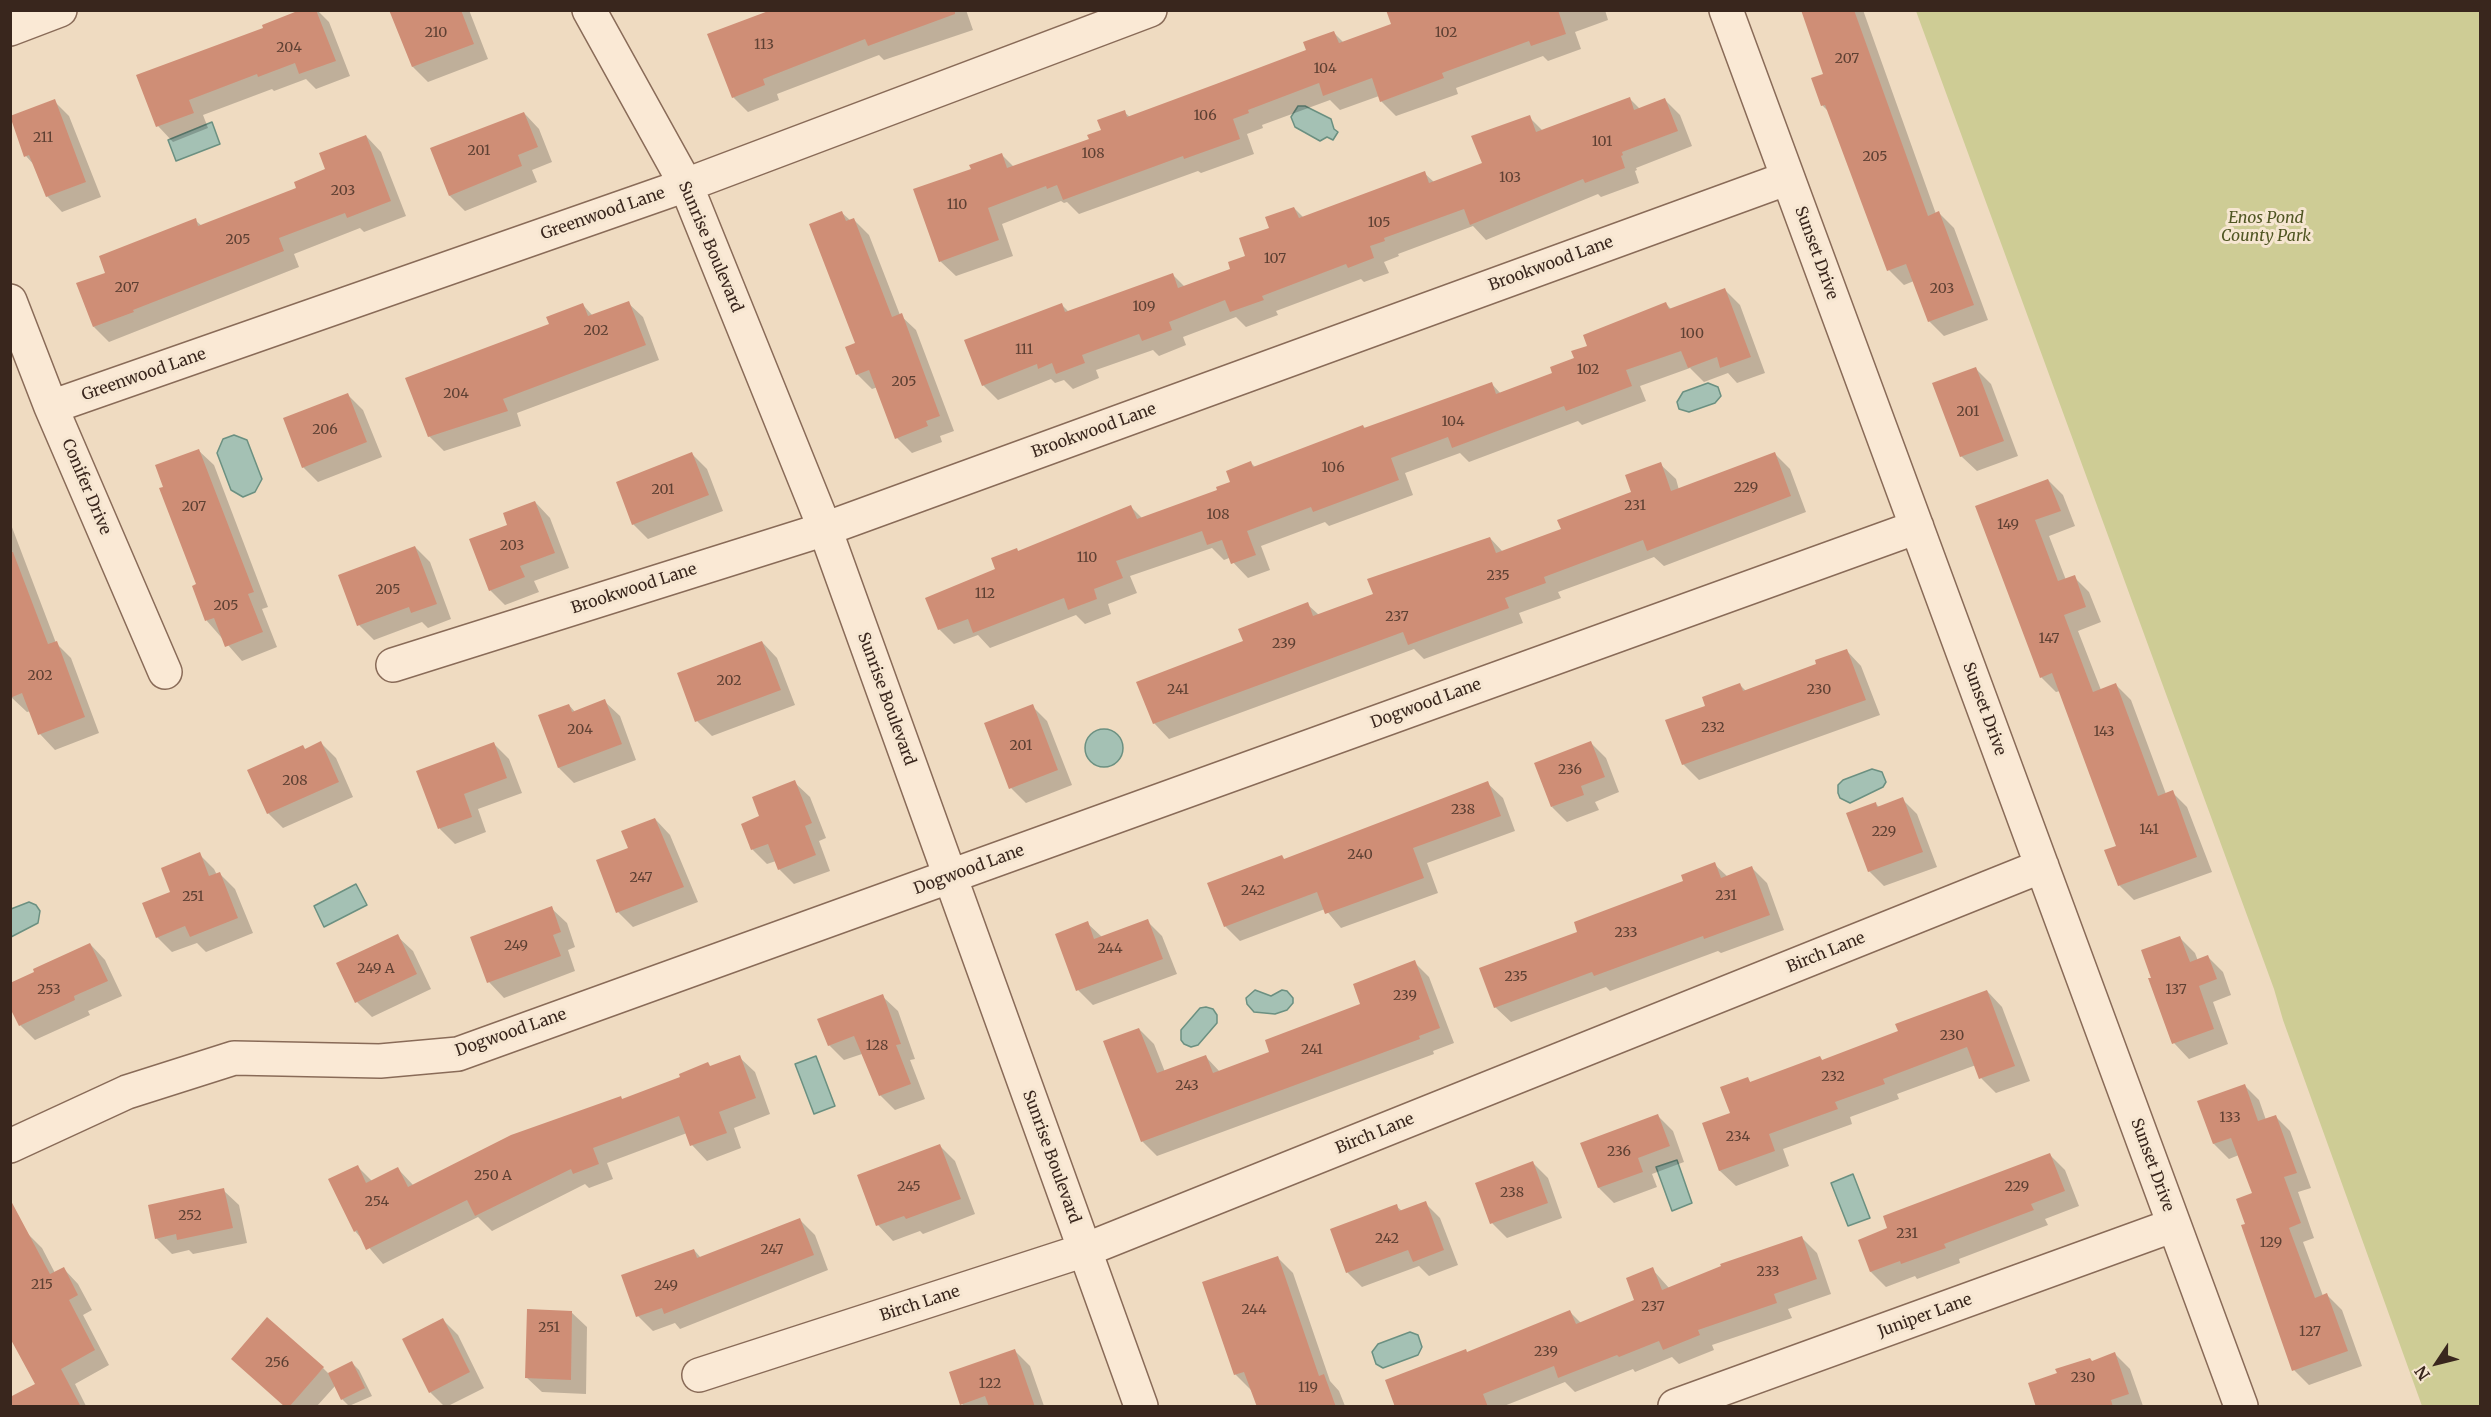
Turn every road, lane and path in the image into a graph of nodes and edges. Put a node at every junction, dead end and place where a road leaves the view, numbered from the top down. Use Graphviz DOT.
graph roads {
  1 [pos="60,10"];
  2 [pos="589,10"];
  3 [pos="1150,10"];
  4 [pos="1726,10"];
  5 [pos="10,29"];
  6 [pos="1788,178"];
  7 [pos="686,185"];
  8 [pos="10,301"];
  9 [pos="51,407"];
  10 [pos="1917,526"];
  11 [pos="825,529"];
  12 [pos="393,665"];
  13 [pos="165,672"];
  14 [pos="2042,866"];
  15 [pos="950,876"];
  16 [pos="10,1146"];
  17 [pos="2174,1225"];
  18 [pos="1084,1250"];
  19 [pos="699,1375"];
  20 [pos="1141,1407"];
  21 [pos="1675,1407"];
  22 [pos="2241,1407"];
  1 -- 5 [label="street"];
  2 -- 7 [label="street, Sunrise Boulevard"];
  3 -- 7 [label="street, Greenwood Lane"];
  4 -- 6 [label="street, Sunset Drive"];
  6 -- 10 [label="street, Sunset Drive"];
  6 -- 11 [label="street, Brookwood Lane"];
  7 -- 9 [label="street, Greenwood Lane"];
  7 -- 11 [label="street, Sunrise Boulevard"];
  8 -- 9 [label="street, Conifer Drive"];
  9 -- 13 [label="street, Conifer Drive"];
  10 -- 14 [label="street, Sunset Drive"];
  10 -- 15 [label="street, Dogwood Lane"];
  11 -- 12 [label="street, Brookwood Lane"];
  11 -- 15 [label="street, Sunrise Boulevard"];
  14 -- 17 [label="street, Sunset Drive"];
  14 -- 18 [label="street, Birch Lane"];
  15 -- 16 [label="street, Dogwood Lane"];
  15 -- 18 [label="street, Sunrise Boulevard"];
  17 -- 21 [label="street, Juniper Lane"];
  17 -- 22 [label="street, Sunset Drive"];
  18 -- 19 [label="street, Birch Lane"];
  18 -- 20 [label="street, Sunrise Boulevard"];
}
